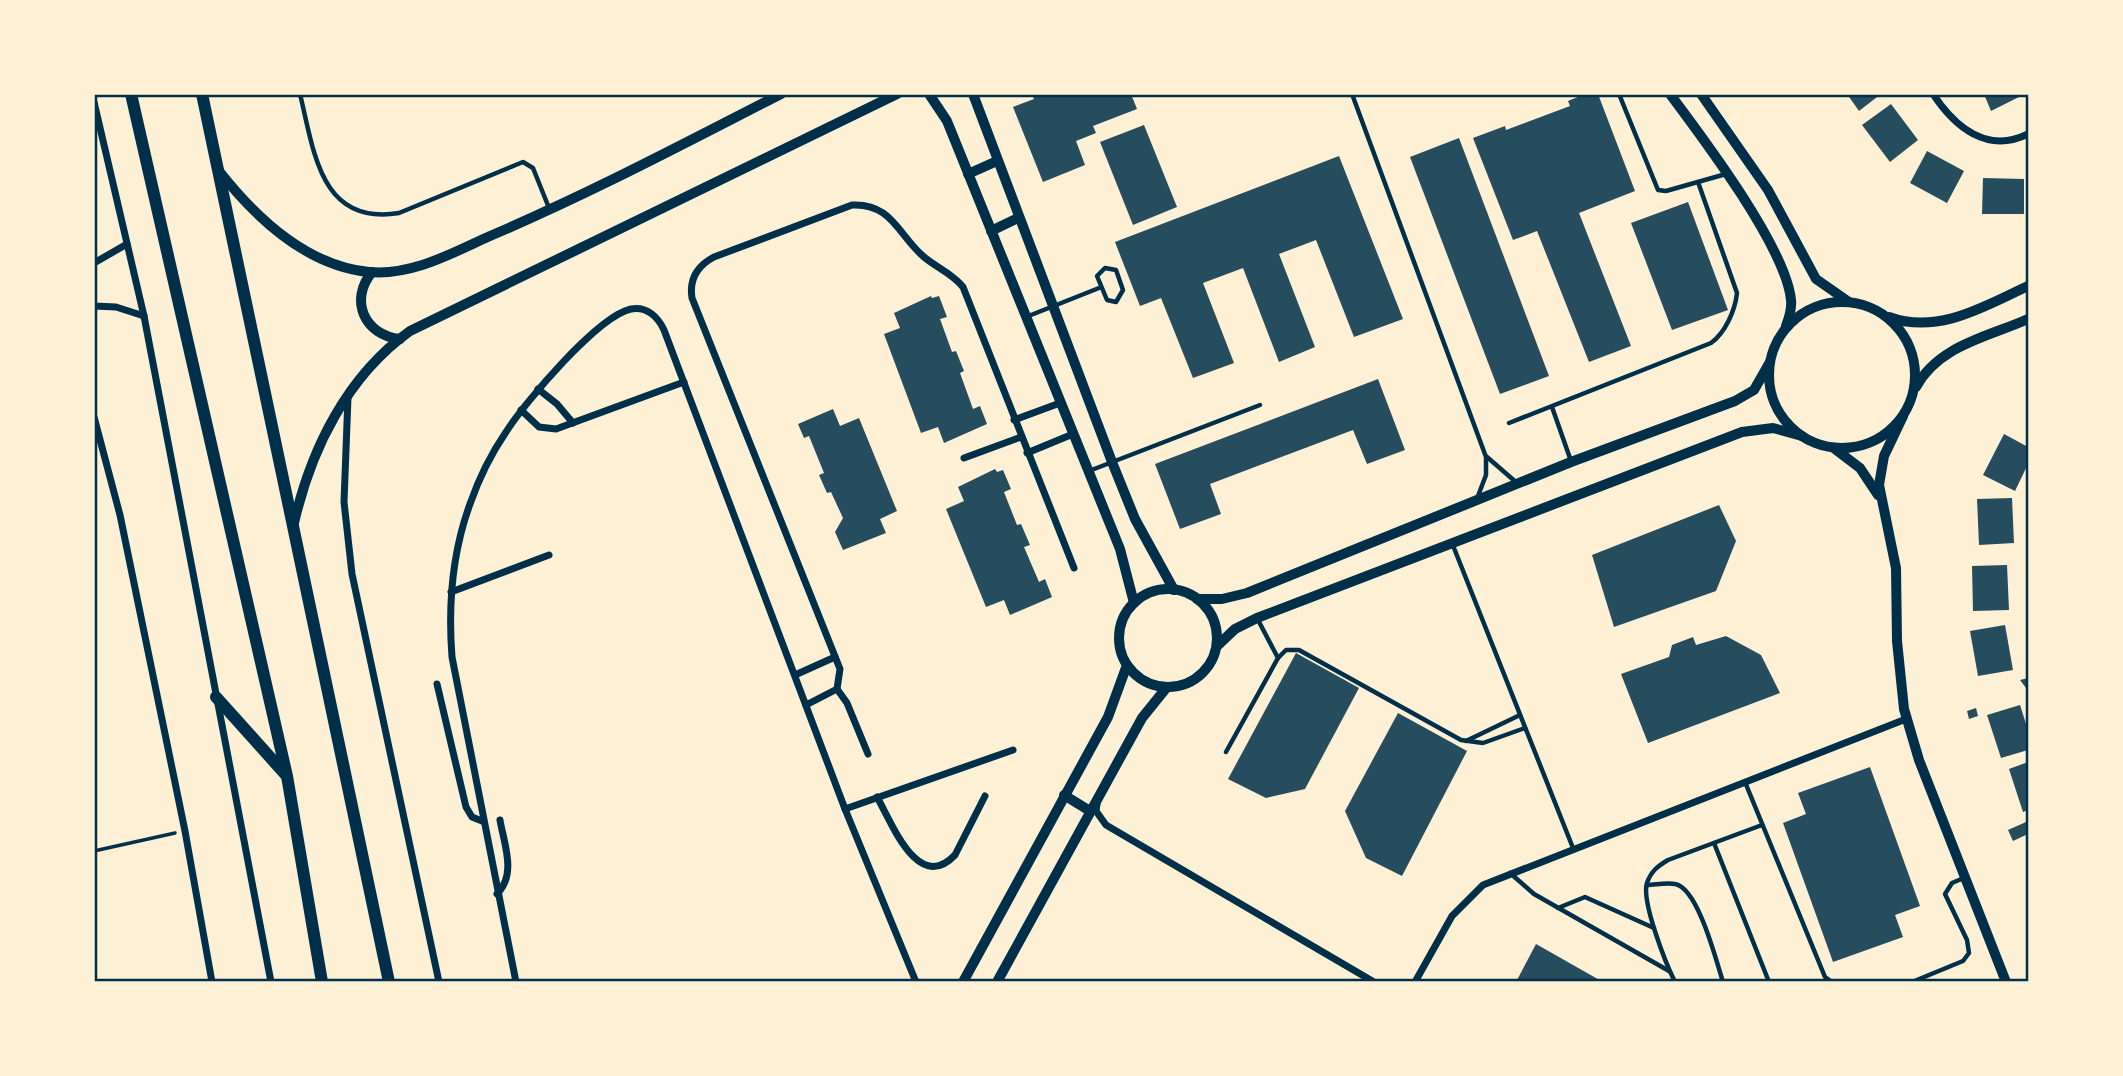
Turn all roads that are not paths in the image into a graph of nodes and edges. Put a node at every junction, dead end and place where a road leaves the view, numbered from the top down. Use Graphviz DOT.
graph roads {
  1 [pos="131,94"];
  2 [pos="202,94"];
  3 [pos="300,94"];
  4 [pos="781,94"];
  5 [pos="897,94"];
  6 [pos="929,94"];
  7 [pos="973,94"];
  8 [pos="1352,94"];
  9 [pos="1619,94"];
  10 [pos="1670,94"];
  11 [pos="1701,94"];
  12 [pos="1933,94"];
  13 [pos="94,102"];
  14 [pos="2028,134"];
  15 [pos="997,161"];
  16 [pos="219,171"];
  17 [pos="968,174"];
  18 [pos="1727,174"];
  19 [pos="1698,182"];
  20 [pos="550,211"];
  21 [pos="1018,218"];
  22 [pos="991,231"];
  23 [pos="127,244"];
  24 [pos="94,263"];
  25 [pos="372,272"];
  26 [pos="2028,286"];
  27 [pos="1099,288"];
  28 [pos="1849,302"];
  29 [pos="94,306"];
  30 [pos="1051,307"];
  31 [pos="144,316"];
  32 [pos="1885,316"];
  33 [pos="1026,318"];
  34 [pos="2028,319"];
  35 [pos="1785,329"];
  36 [pos="400,339"];
  37 [pos="1770,362"];
  38 [pos="684,383"];
  39 [pos="538,389"];
  40 [pos="1913,393"];
  41 [pos="348,395"];
  42 [pos="1059,402"];
  43 [pos="1260,405"];
  44 [pos="1552,407"];
  45 [pos="521,410"];
  46 [pos="1903,416"];
  47 [pos="94,417"];
  48 [pos="1014,420"];
  49 [pos="573,423"];
  50 [pos="1509,423"];
  51 [pos="1073,435"];
  52 [pos="1802,436"];
  53 [pos="1021,437"];
  54 [pos="1830,447"];
  55 [pos="1027,453"];
  56 [pos="1486,457"];
  57 [pos="964,458"];
  58 [pos="1571,462"];
  59 [pos="1112,463"];
  60 [pos="1088,472"];
  61 [pos="1517,484"];
  62 [pos="1476,500"];
  63 [pos="1883,507"];
  64 [pos="294,523"];
  65 [pos="1451,542"];
  66 [pos="549,555"];
  67 [pos="1074,568"];
  68 [pos="1174,590"];
  69 [pos="451,592"];
  70 [pos="1197,599"];
  71 [pos="1134,603"];
  72 [pos="1257,618"];
  73 [pos="1217,646"];
  74 [pos="835,657"];
  75 [pos="1278,658"];
  76 [pos="1127,665"];
  77 [pos="795,676"];
  78 [pos="437,684"];
  79 [pos="1167,687"];
  80 [pos="837,689"];
  81 [pos="216,697"];
  82 [pos="806,705"];
  83 [pos="1520,715"];
  84 [pos="1906,719"];
  85 [pos="1525,728"];
  86 [pos="1465,741"];
  87 [pos="1013,750"];
  88 [pos="1226,752"];
  89 [pos="868,754"];
  90 [pos="287,776"];
  91 [pos="1745,781"];
  92 [pos="985,796"];
  93 [pos="1064,796"];
  94 [pos="877,797"];
  95 [pos="1098,797"];
  96 [pos="845,809"];
  97 [pos="1090,810"];
  98 [pos="500,820"];
  99 [pos="482,821"];
  100 [pos="1762,825"];
  101 [pos="1714,843"];
  102 [pos="1573,848"];
  103 [pos="1509,873"];
  104 [pos="1967,877"];
  105 [pos="1646,885"];
  106 [pos="497,894"];
  107 [pos="1558,909"];
  108 [pos="1654,928"];
  109 [pos="1670,971"];
  110 [pos="1824,979"];
  111 [pos="212,982"];
  112 [pos="271,982"];
  113 [pos="322,982"];
  114 [pos="389,982"];
  115 [pos="439,982"];
  116 [pos="516,982"];
  117 [pos="916,982"];
  118 [pos="963,982"];
  119 [pos="997,982"];
  120 [pos="1374,982"];
  121 [pos="1415,982"];
  122 [pos="1675,982"];
  123 [pos="1723,982"];
  124 [pos="1769,982"];
  125 [pos="1832,982"];
  126 [pos="1912,982"];
  127 [pos="2006,982"];
  1 -- 90 [label="main road"];
  2 -- 16 [label="main road"];
  3 -- 20 [label="lane"];
  4 -- 20 [label="street"];
  5 -- 36 [label="street"];
  6 -- 17 [label="street"];
  7 -- 15 [label="street"];
  8 -- 56 [label="lane"];
  9 -- 19 [label="lane"];
  10 -- 18 [label="street"];
  11 -- 28 [label="street"];
  12 -- 14 [label="street"];
  13 -- 23 [label="street"];
  15 -- 17 [label="street"];
  15 -- 21 [label="street"];
  16 -- 25 [label="street"];
  16 -- 64 [label="main road"];
  17 -- 22 [label="street"];
  18 -- 19 [label="lane"];
  18 -- 35 [label="street"];
  19 -- 44 [label="lane"];
  20 -- 25 [label="street"];
  21 -- 22 [label="street"];
  21 -- 30 [label="street"];
  22 -- 33 [label="street"];
  23 -- 24 [label="street"];
  23 -- 31 [label="street"];
  25 -- 36 [label="street"];
  26 -- 32 [label="street"];
  27 -- 27 [label="lane"];
  27 -- 30 [label="lane"];
  28 -- 32 [label="street"];
  28 -- 35 [label="street"];
  29 -- 31 [label="street"];
  30 -- 33 [label="lane"];
  30 -- 59 [label="street"];
  31 -- 81 [label="street"];
  32 -- 40 [label="street"];
  33 -- 42 [label="street"];
  34 -- 40 [label="street"];
  35 -- 37 [label="street"];
  36 -- 41 [label="street"];
  37 -- 52 [label="street"];
  37 -- 58 [label="street"];
  38 -- 39 [label="street"];
  38 -- 49 [label="street"];
  38 -- 77 [label="street"];
  39 -- 45 [label="street"];
  39 -- 49 [label="street"];
  40 -- 46 [label="street"];
  41 -- 64 [label="street"];
  41 -- 115 [label="street"];
  42 -- 48 [label="street"];
  42 -- 51 [label="street"];
  43 -- 59 [label="lane"];
  44 -- 50 [label="lane"];
  44 -- 58 [label="lane"];
  45 -- 49 [label="street"];
  45 -- 69 [label="street"];
  46 -- 54 [label="street"];
  46 -- 63 [label="street"];
  47 -- 111 [label="street"];
  48 -- 53 [label="street"];
  48 -- 74 [label="street"];
  51 -- 55 [label="street"];
  51 -- 60 [label="street"];
  52 -- 54 [label="street"];
  52 -- 65 [label="street"];
  53 -- 55 [label="street"];
  53 -- 57 [label="street"];
  54 -- 63 [label="street"];
  55 -- 67 [label="street"];
  56 -- 61 [label="lane"];
  56 -- 62 [label="lane"];
  58 -- 61 [label="street"];
  59 -- 60 [label="lane"];
  59 -- 68 [label="street"];
  60 -- 71 [label="street"];
  61 -- 62 [label="street"];
  62 -- 70 [label="street"];
  63 -- 84 [label="street"];
  64 -- 114 [label="main road"];
  65 -- 72 [label="street"];
  65 -- 83 [label="lane"];
  66 -- 69 [label="street"];
  68 -- 70 [label="street"];
  68 -- 71 [label="street"];
  69 -- 99 [label="street"];
  70 -- 73 [label="street"];
  71 -- 76 [label="street"];
  72 -- 73 [label="street"];
  72 -- 75 [label="lane"];
  73 -- 79 [label="street"];
  74 -- 77 [label="street"];
  74 -- 80 [label="street"];
  75 -- 86 [label="lane"];
  75 -- 88 [label="lane"];
  76 -- 79 [label="street"];
  76 -- 93 [label="street"];
  77 -- 82 [label="street"];
  78 -- 99 [label="street"];
  79 -- 95 [label="street"];
  80 -- 82 [label="street"];
  80 -- 89 [label="street"];
  81 -- 90 [label="main road"];
  81 -- 112 [label="street"];
  82 -- 96 [label="street"];
  83 -- 85 [label="lane"];
  83 -- 86 [label="lane"];
  84 -- 91 [label="street"];
  84 -- 104 [label="street"];
  85 -- 86 [label="lane"];
  85 -- 102 [label="lane"];
  87 -- 94 [label="street"];
  90 -- 113 [label="main road"];
  91 -- 100 [label="lane"];
  91 -- 102 [label="street"];
  92 -- 94 [label="street"];
  93 -- 97 [label="street"];
  93 -- 118 [label="street"];
  94 -- 96 [label="street"];
  95 -- 97 [label="street"];
  95 -- 120 [label="street"];
  96 -- 117 [label="street"];
  97 -- 119 [label="street"];
  98 -- 106 [label="street"];
  99 -- 106 [label="street"];
  100 -- 101 [label="lane"];
  100 -- 110 [label="lane"];
  101 -- 105 [label="lane"];
  101 -- 124 [label="lane"];
  102 -- 103 [label="street"];
  103 -- 107 [label="lane"];
  103 -- 121 [label="street"];
  104 -- 126 [label="lane"];
  104 -- 127 [label="street"];
  105 -- 108 [label="lane"];
  105 -- 123 [label="lane"];
  106 -- 116 [label="street"];
  107 -- 108 [label="lane"];
  107 -- 109 [label="lane"];
  108 -- 109 [label="lane"];
  109 -- 122 [label="lane"];
  110 -- 125 [label="lane"];
}
